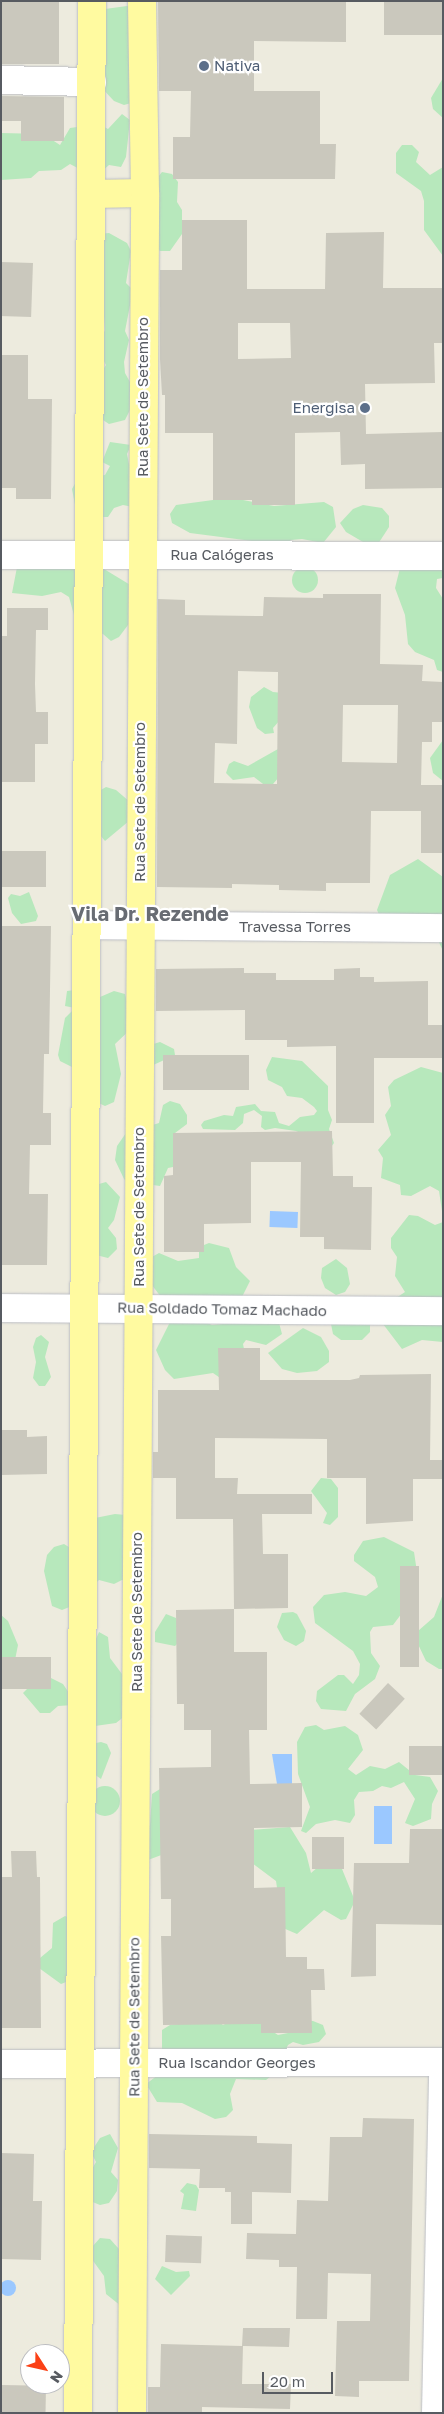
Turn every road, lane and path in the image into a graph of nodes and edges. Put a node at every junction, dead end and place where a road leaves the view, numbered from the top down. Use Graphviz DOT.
graph roads {
  1 [pos="92,1"];
  2 [pos="142,1"];
  3 [pos="1,80"];
  4 [pos="92,82"];
  5 [pos="145,193"];
  6 [pos="91,194"];
  7 [pos="142,554"];
  8 [pos="1,555"];
  9 [pos="89,555"];
  10 [pos="443,556"];
  11 [pos="87,925"];
  12 [pos="140,926"];
  13 [pos="443,928"];
  14 [pos="138,1307"];
  15 [pos="1,1308"];
  16 [pos="84,1308"];
  17 [pos="443,1311"];
  18 [pos="443,2062"];
  19 [pos="134,2063"];
  20 [pos="1,2064"];
  21 [pos="80,2064"];
  22 [pos="443,2069"];
  23 [pos="78,2413"];
  24 [pos="132,2413"];
  25 [pos="436,2413"];
  1 -- 4 [label="main road"];
  2 -- 5 [label="main road, Rua Sete de Setembro"];
  3 -- 4 [label="street"];
  4 -- 6 [label="main road"];
  5 -- 6 [label="main road"];
  5 -- 7 [label="main road, Rua Sete de Setembro"];
  6 -- 9 [label="main road"];
  7 -- 9 [label="street, Rua Calógeras"];
  7 -- 10 [label="street, Rua Calógeras"];
  7 -- 12 [label="main road, Rua Sete de Setembro"];
  8 -- 9 [label="street, Rua Calógeras"];
  9 -- 11 [label="main road"];
  11 -- 12 [label="street, Travessa Torres"];
  11 -- 16 [label="main road"];
  12 -- 13 [label="street, Travessa Torres"];
  12 -- 14 [label="main road, Rua Sete de Setembro"];
  14 -- 16 [label="street, Rua Soldado Tomaz Machado"];
  14 -- 17 [label="street, Rua Soldado Tomaz Machado"];
  14 -- 19 [label="main road, Rua Sete de Setembro"];
  15 -- 16 [label="street, Rua Soldado Tomaz Machado"];
  16 -- 21 [label="main road"];
  18 -- 19 [label="street, Rua Iscandor Georges"];
  19 -- 21 [label="street, Rua Iscandor Georges"];
  19 -- 24 [label="main road, Rua Sete de Setembro"];
  20 -- 21 [label="street, Rua Iscandor Georges"];
  21 -- 23 [label="main road"];
  22 -- 25 [label="street"];
}
